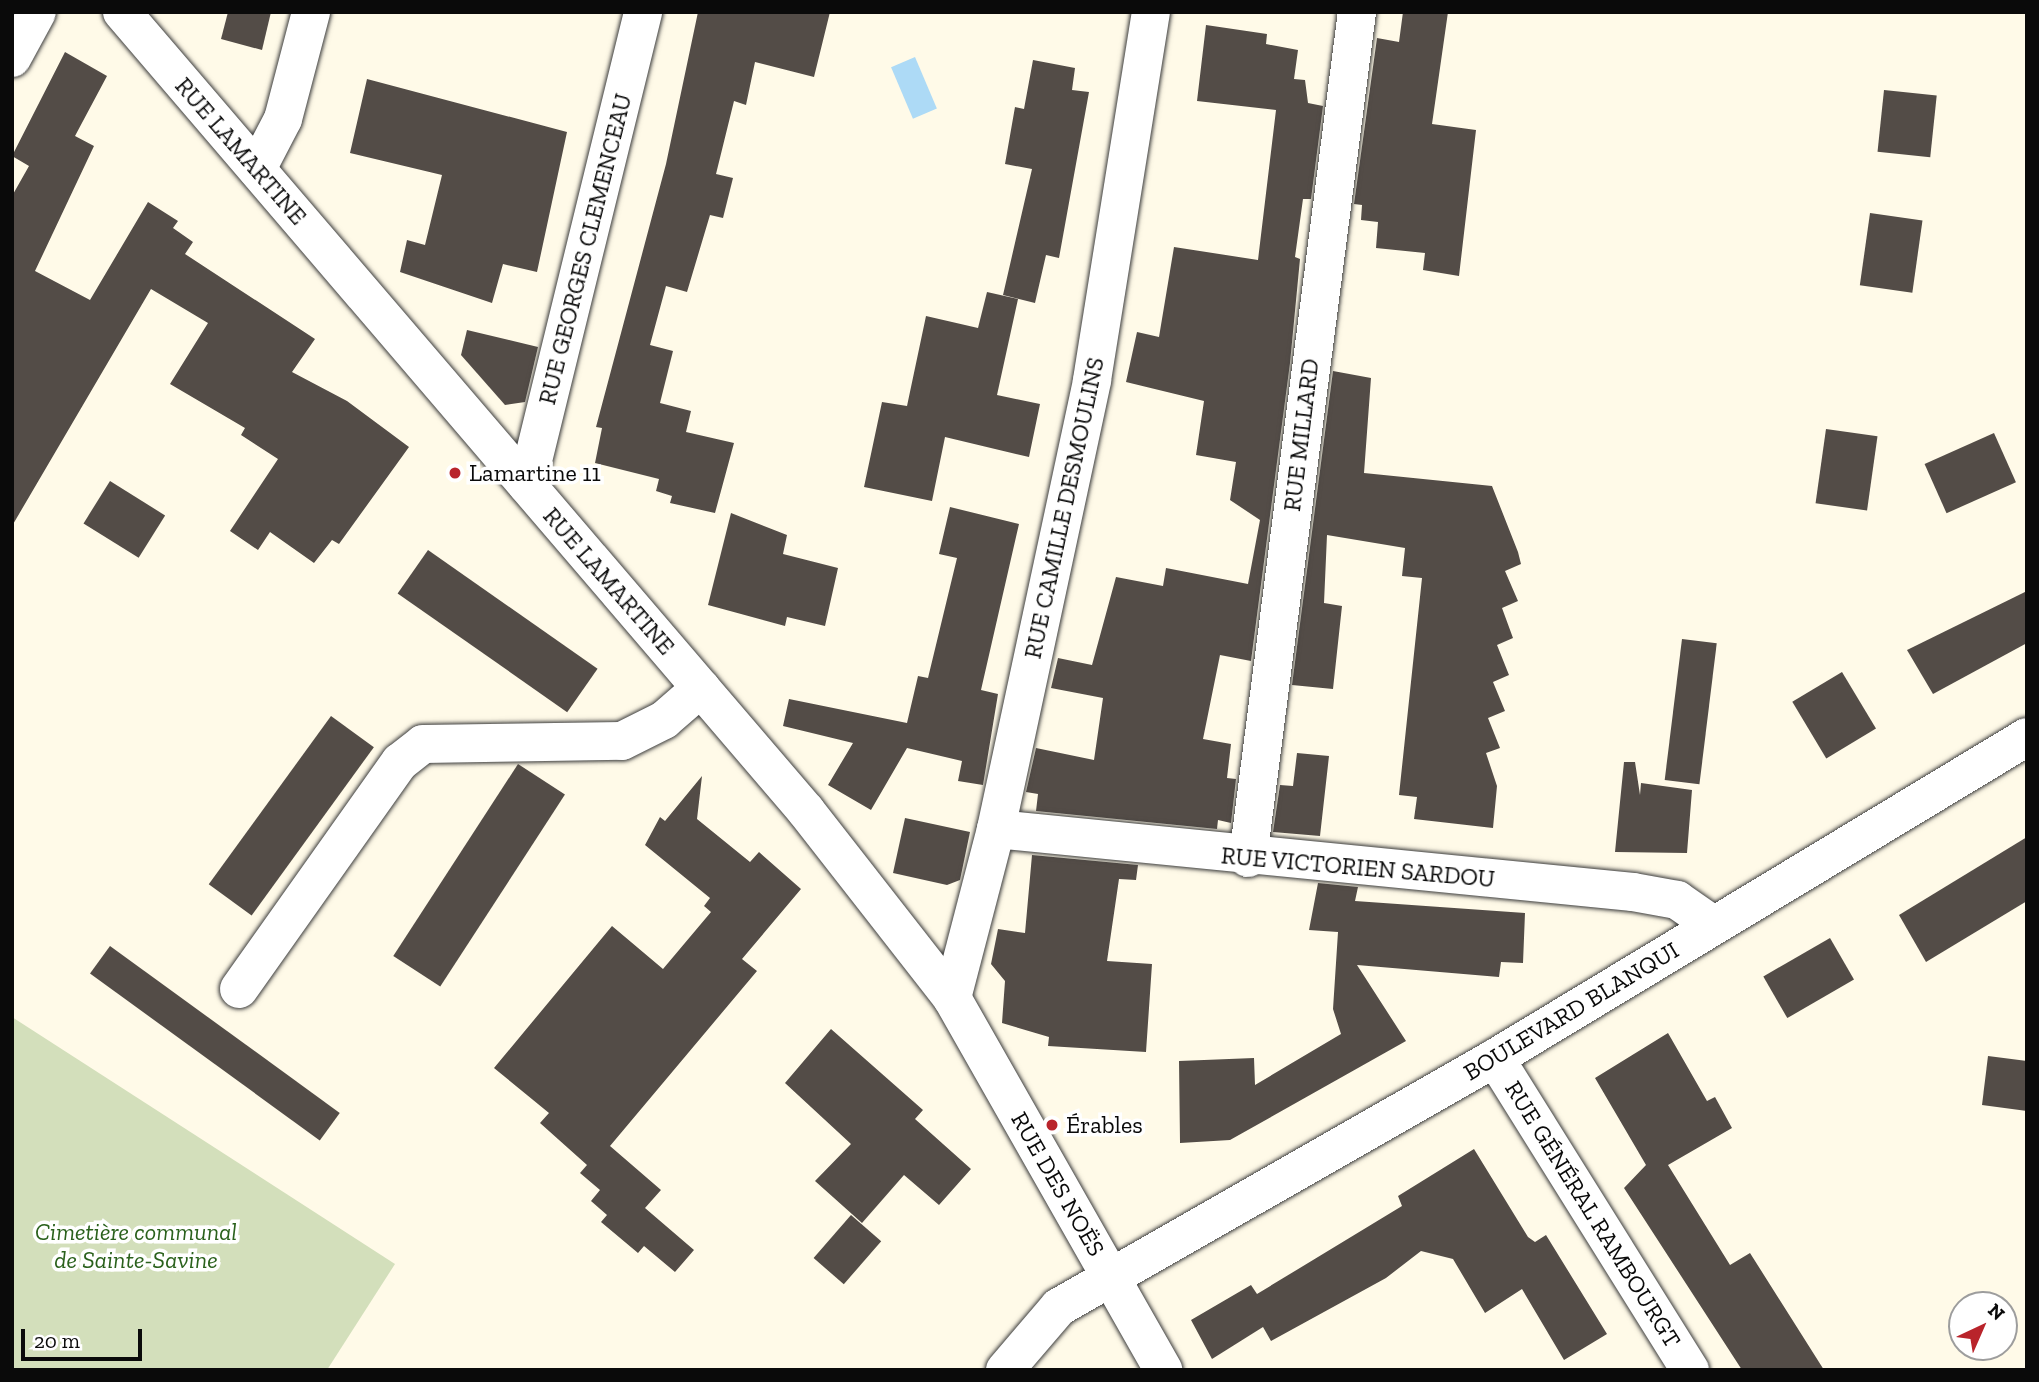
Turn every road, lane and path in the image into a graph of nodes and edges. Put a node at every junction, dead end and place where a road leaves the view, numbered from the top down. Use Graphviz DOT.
graph roads {
  1 [pos="37,12"];
  2 [pos="311,12"];
  3 [pos="643,12"];
  4 [pos="1151,12"];
  5 [pos="1357,12"];
  6 [pos="125,14"];
  7 [pos="12,58"];
  8 [pos="257,169"];
  9 [pos="527,485"];
  10 [pos="701,688"];
  11 [pos="2027,737"];
  12 [pos="996,829"];
  13 [pos="1248,858"];
  14 [pos="1713,925"];
  15 [pos="239,989"];
  16 [pos="952,998"];
  17 [pos="1495,1058"];
  18 [pos="1112,1279"];
  19 [pos="1005,1370"];
  20 [pos="1163,1370"];
  21 [pos="1690,1370"];
  1 -- 7 [label="street"];
  2 -- 8 [label="street"];
  3 -- 9 [label="street, RUE GEORGES CLEMENCEAU"];
  4 -- 12 [label="street, RUE CAMILLE DESMOULINS"];
  5 -- 13 [label="street, RUE MILLARD"];
  6 -- 8 [label="street, RUE LAMARTINE"];
  8 -- 9 [label="street, RUE LAMARTINE"];
  9 -- 10 [label="street, RUE LAMARTINE"];
  10 -- 15 [label="street"];
  10 -- 16 [label="street, RUE LAMARTINE"];
  11 -- 14 [label="street, BOULEVARD BLANQUI"];
  12 -- 13 [label="street, RUE VICTORIEN SARDOU"];
  12 -- 16 [label="street, RUE CAMILLE DESMOULINS"];
  13 -- 14 [label="street, RUE VICTORIEN SARDOU"];
  14 -- 17 [label="street, BOULEVARD BLANQUI"];
  16 -- 18 [label="street, RUE DES NOËS"];
  17 -- 18 [label="street, BOULEVARD BLANQUI"];
  17 -- 21 [label="street, RUE GÉNÉRAL RAMBOURGT"];
  18 -- 19 [label="street, BOULEVARD BLANQUI"];
  18 -- 20 [label="street, RUE DES NOËS"];
}
